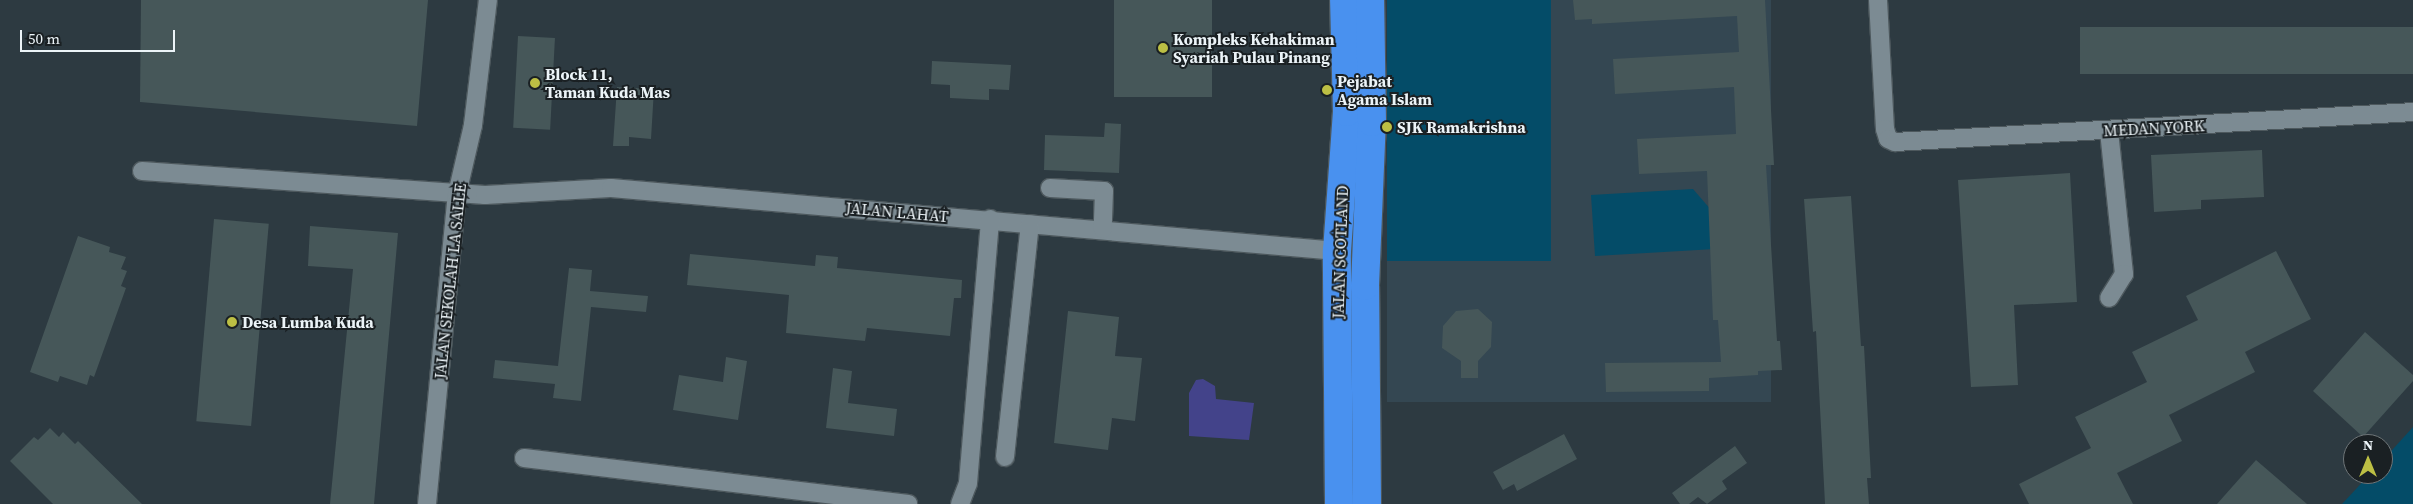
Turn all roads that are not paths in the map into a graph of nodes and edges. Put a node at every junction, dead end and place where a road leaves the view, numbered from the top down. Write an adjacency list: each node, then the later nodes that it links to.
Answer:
1 (488, 0): 9 (street, JALAN SEKOLAH LA SALLE)
2 (1344, 0): 13 (highway, JALAN SCOTLAND)
3 (1370, 0): 21 (highway, JALAN SCOTLAND)
4 (1878, 0): 6 (street, MEDAN YORK)
5 (2413, 112): 6 (street, MEDAN YORK)
6 (2109, 131): 14 (street)
7 (142, 170): 9 (street, JALAN LAHAT)
8 (1050, 188): 12 (street)
9 (457, 194): 10 (street, JALAN LAHAT); 17 (street, JALAN SEKOLAH LA SALLE)
10 (990, 219): 11 (street, JALAN LAHAT); 19 (street)
11 (1030, 224): 12 (street, JALAN LAHAT); 15 (street)
12 (1103, 229): 13 (street, JALAN LAHAT)
13 (1337, 250): 20 (highway, JALAN SCOTLAND)
14 (2109, 298)
15 (1005, 457)
16 (524, 458): 18 (street)
17 (427, 504)
18 (908, 504)
19 (960, 504)
20 (1339, 504)
21 (1367, 504)

